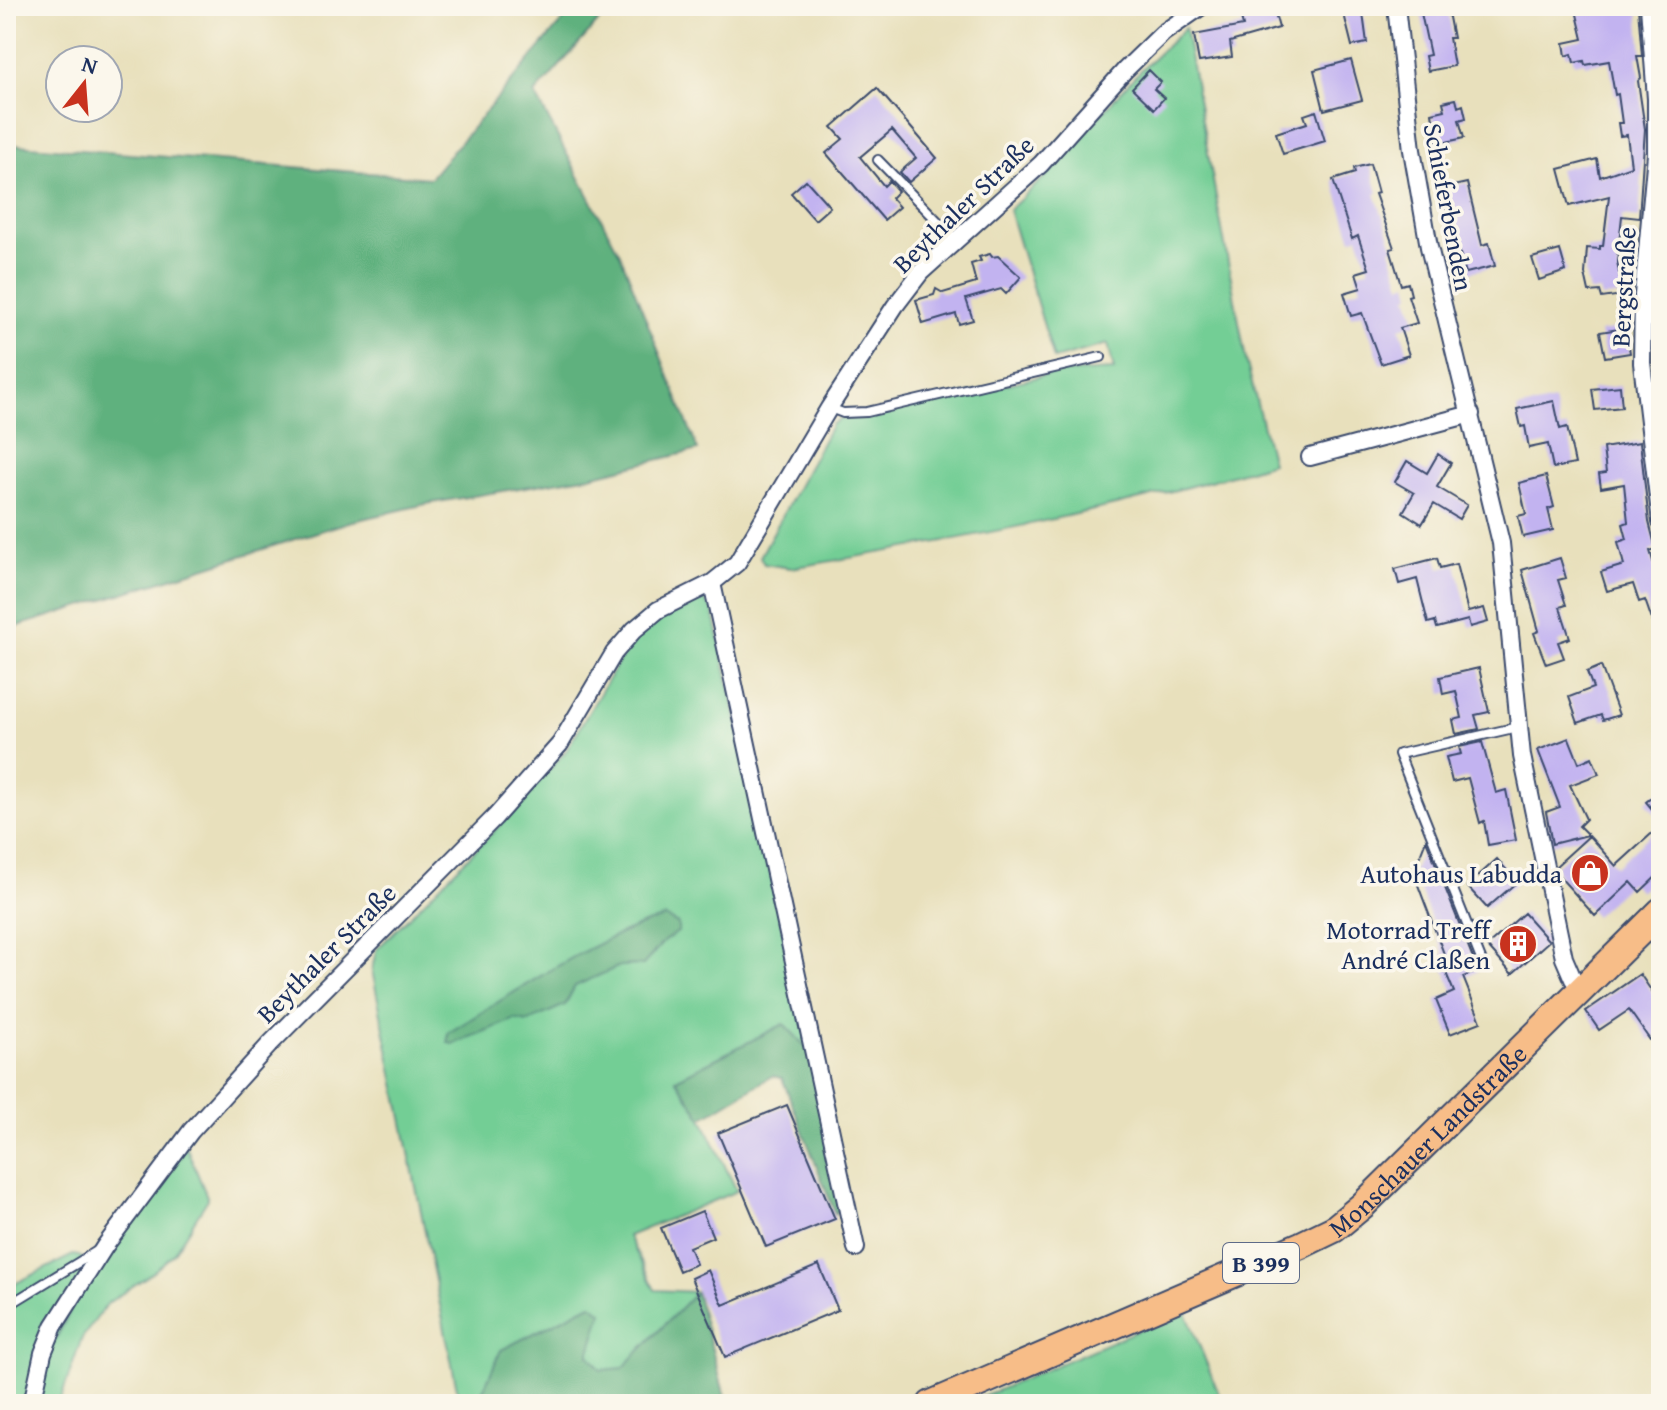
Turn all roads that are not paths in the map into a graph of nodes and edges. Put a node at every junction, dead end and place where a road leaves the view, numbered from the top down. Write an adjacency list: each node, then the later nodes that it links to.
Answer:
1 (1202, 6): 5 (street, Beythaler Straße)
2 (1396, 6): 8 (street, Schieferbenden)
3 (1649, 6): 10 (street, Bergstraße)
4 (878, 160): 5 (lane)
5 (955, 239): 7 (street, Beythaler Straße)
6 (1101, 357): 7 (lane)
7 (829, 408): 12 (street, Beythaler Straße)
8 (1471, 414): 9 (street); 13 (street, Schieferbenden)
9 (1310, 457)
10 (1656, 457): 11 (street, Bergstraße)
11 (1661, 522)
12 (712, 583): 17 (street, Beythaler Straße); 18 (street)
13 (1518, 727): 15 (lane); 16 (street, Schieferbenden)
14 (1661, 911): 16 (main road, Monschauer Landstraße / B 399)
15 (1484, 967)
16 (1580, 989): 21 (main road, Monschauer Landstraße / B 399)
17 (105, 1246): 19 (lane); 20 (street, Beythaler Straße)
18 (856, 1248)
19 (12, 1303)
20 (32, 1404)
21 (931, 1404)

